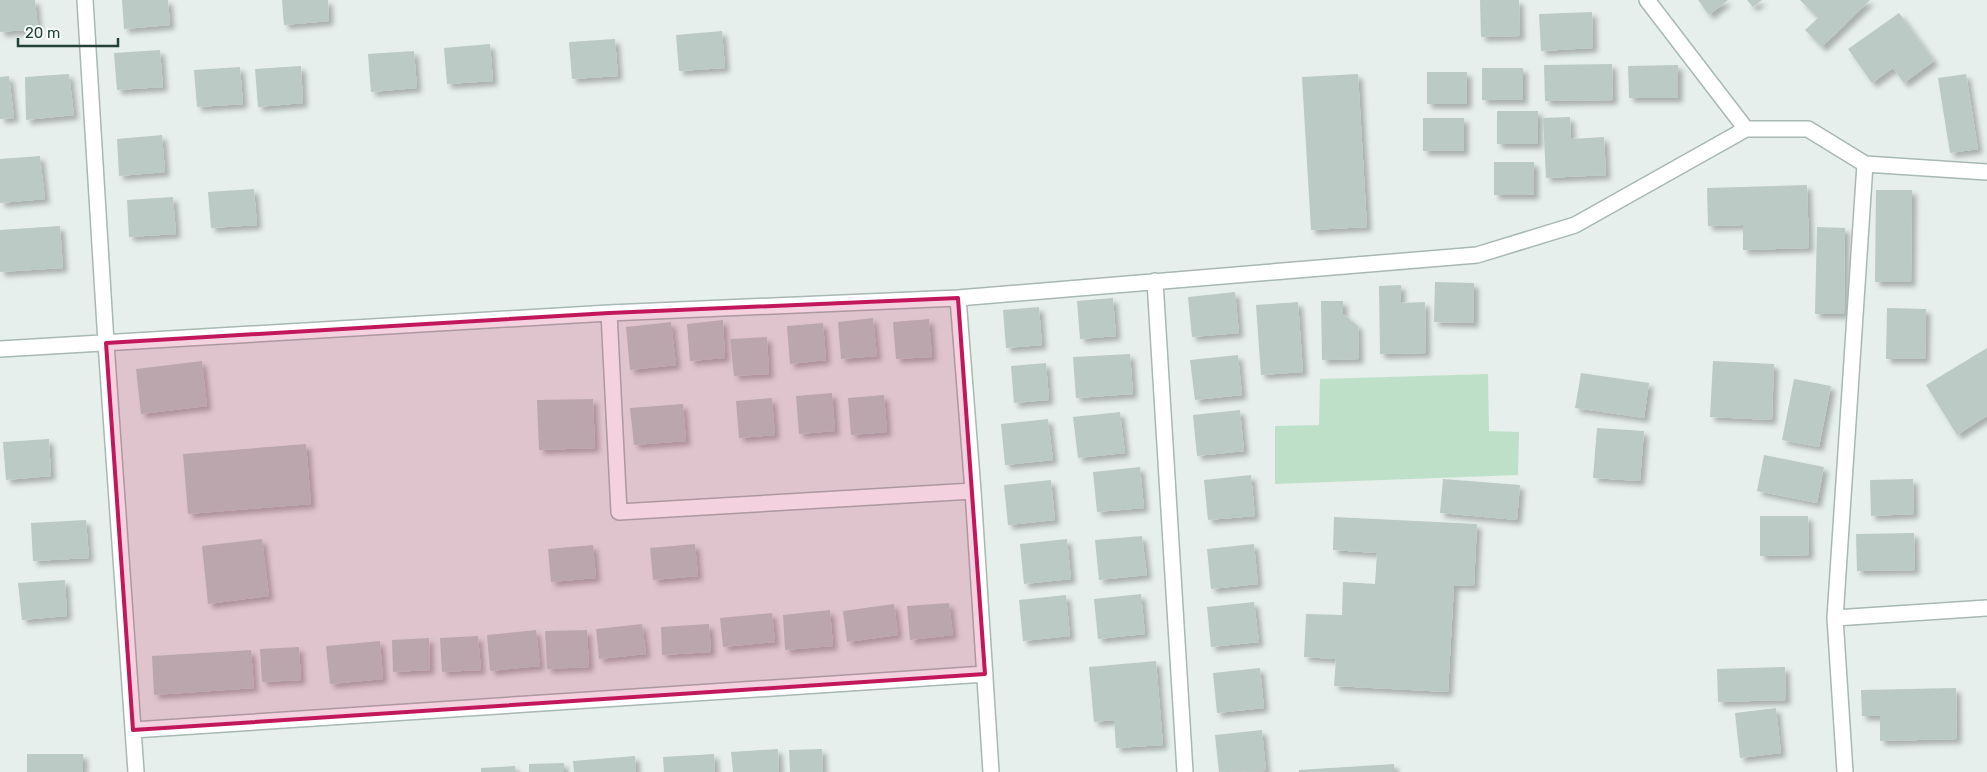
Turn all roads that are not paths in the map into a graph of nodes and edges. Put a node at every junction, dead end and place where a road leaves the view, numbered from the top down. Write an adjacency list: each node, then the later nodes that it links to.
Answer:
1 (85, 0): 9 (street)
2 (1647, 0): 3 (street)
3 (1746, 129): 4 (street); 6 (street)
4 (1865, 164): 5 (street); 13 (street)
5 (1987, 172)
6 (1155, 281): 7 (street); 18 (street)
7 (958, 298): 8 (street); 11 (street)
8 (608, 313): 9 (street); 11 (street)
9 (106, 343): 10 (street); 15 (street)
10 (0, 349)
11 (973, 491): 14 (street)
12 (1987, 608): 13 (street)
13 (1835, 618): 19 (street)
14 (985, 674): 15 (street); 17 (street)
15 (133, 730): 16 (street)
16 (136, 772)
17 (992, 772)
18 (1185, 772)
19 (1845, 772)

